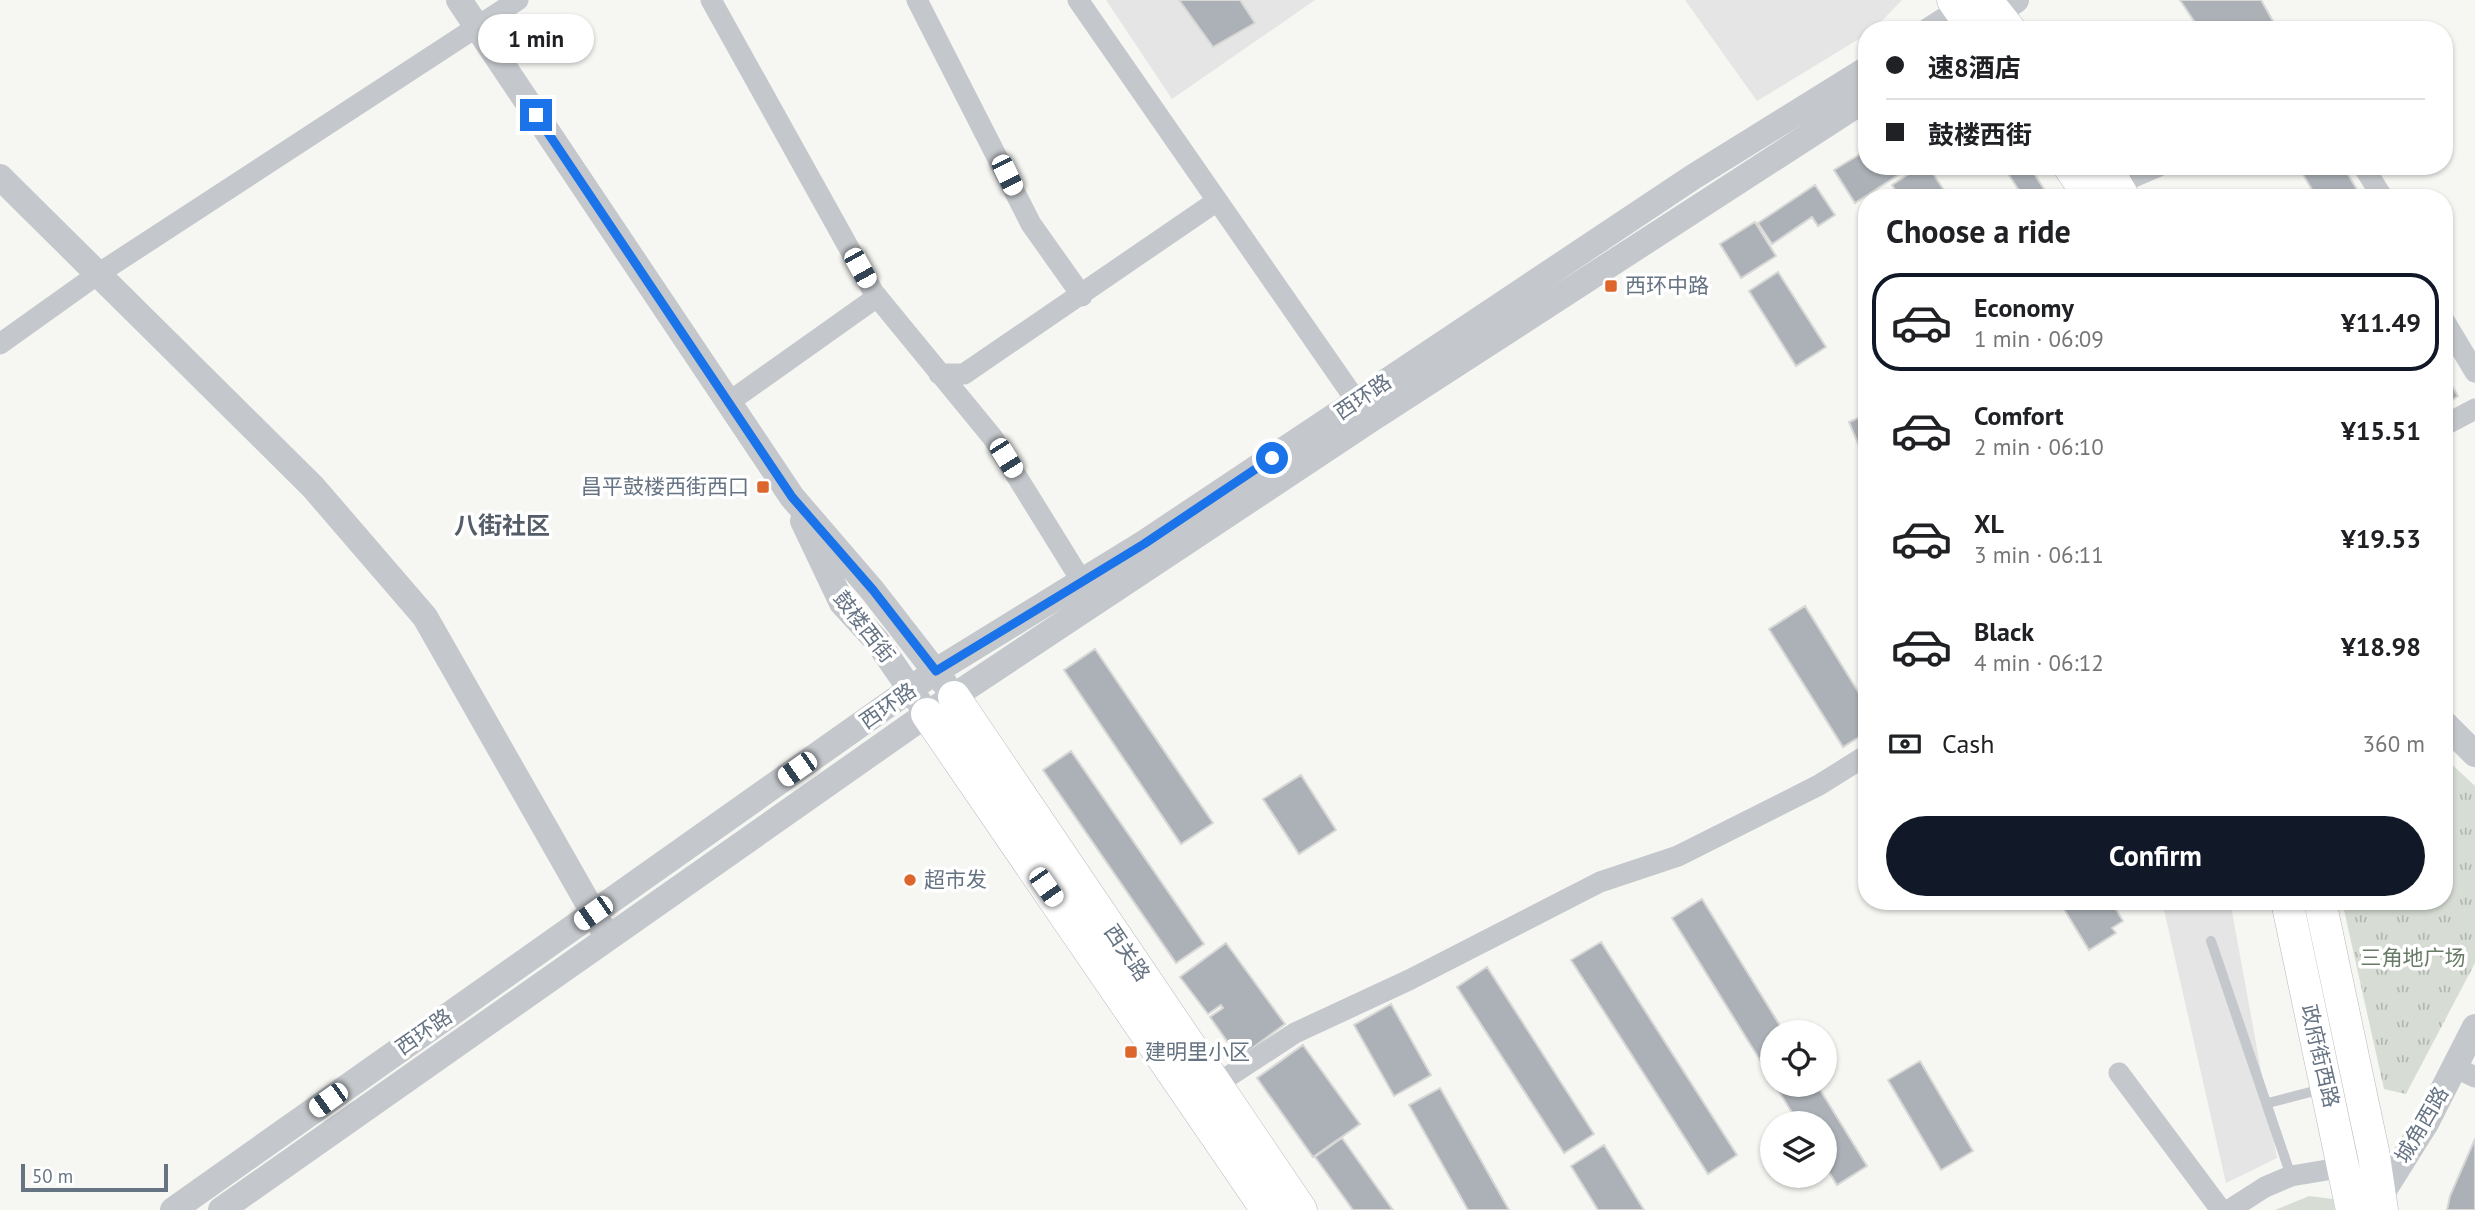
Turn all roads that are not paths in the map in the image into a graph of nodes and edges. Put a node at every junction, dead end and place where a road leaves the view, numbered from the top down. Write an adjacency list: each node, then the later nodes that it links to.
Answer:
1 (459, 0): 8 (street, 鼓楼西街)
2 (518, 0): 8 (street)
3 (710, 0): 18 (street)
4 (916, 0): 17 (street)
5 (1078, 0): 15 (street)
6 (1981, 14): 7 (street)
7 (1959, 21)
8 (477, 26): 16 (street); 23 (street, 鼓楼西街)
9 (1858, 75): 25 (street, 西环路)
10 (1858, 104): 25 (street, 西环路)
11 (2087, 175): 14 (main road)
12 (2136, 175): 14 (street)
13 (0, 177): 16 (street)
14 (2109, 186)
15 (1217, 201): 17 (street); 25 (street)
16 (98, 274): 20 (street); 38 (street)
17 (1082, 296): 22 (street)
18 (877, 297): 22 (street); 23 (street)
19 (2453, 335): 21 (street)
20 (0, 344)
21 (2475, 372)
22 (939, 374): 28 (street)
23 (729, 402): 27 (street, 鼓楼西街)
24 (2475, 409): 26 (street)
25 (1363, 411): 28 (street, 西环路); 29 (street, 西环路)
26 (2453, 421)
27 (792, 497): 30 (street, 鼓楼西街); 32 (street, 鼓楼西街)
28 (1082, 581): 29 (street); 30 (street, 西环路)
29 (1096, 604): 31 (street, 西环路)
30 (936, 671): 31 (street, 鼓楼西街); 32 (street, 西环路)
31 (954, 696): 32 (street, 西环路); 44 (main road, 西关路)
32 (919, 702): 38 (street, 西环路); 39 (street, 西环路); 53 (main road, 西关路)
33 (2453, 732): 34 (street)
34 (2475, 754)
35 (1858, 761): 44 (street)
36 (2289, 910): 45 (main road, 政府街西路)
37 (2322, 910): 49 (main road, 政府街西路)
38 (593, 913): 39 (street); 51 (street, 西环路)
39 (609, 939): 52 (street, 西环路)
40 (2211, 941): 46 (lane)
41 (2475, 1027): 42 (street, 城角西路)
42 (2465, 1072): 49 (street, 城角西路)
43 (2119, 1073): 55 (street)
44 (1217, 1084): 54 (main road, 西关路)
45 (2327, 1088): 46 (lane); 47 (main road, 政府街西路)
46 (2267, 1103): 48 (lane)
47 (2345, 1167): 48 (street); 50 (main road, 政府街西路)
48 (2291, 1176): 56 (street)
49 (2382, 1202): 50 (street)
50 (2351, 1205)
51 (173, 1210)
52 (221, 1210)
53 (1267, 1210)
54 (1301, 1210)
55 (2221, 1210)
56 (2230, 1210)

